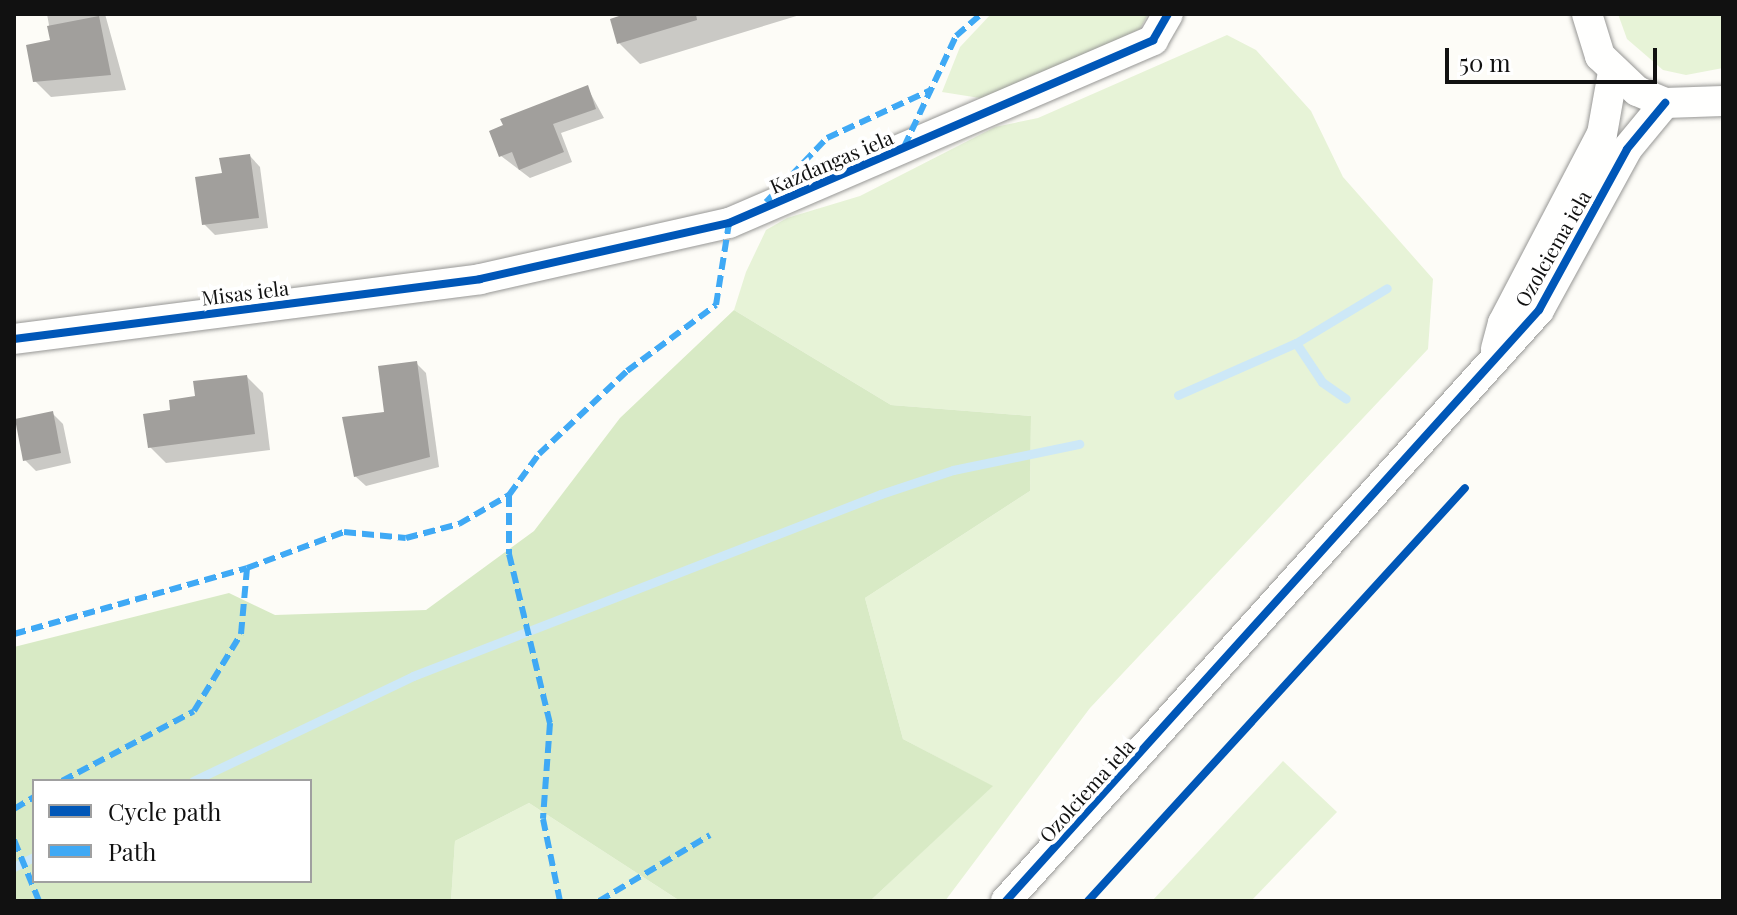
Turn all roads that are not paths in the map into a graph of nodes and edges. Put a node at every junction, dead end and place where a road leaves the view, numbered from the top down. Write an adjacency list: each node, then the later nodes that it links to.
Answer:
1 (1168, 14): 6 (street, Kazdangas iela)
2 (1587, 14): 3 (street)
3 (1613, 72): 5 (street); 8 (street, Ozolciema iela)
4 (1723, 101): 5 (street)
5 (1665, 103): 8 (street, Ozolciema iela)
6 (480, 279): 7 (street, Misas iela)
7 (14, 339)
8 (1493, 363): 9 (street, Ozolciema iela)
9 (1006, 901)

